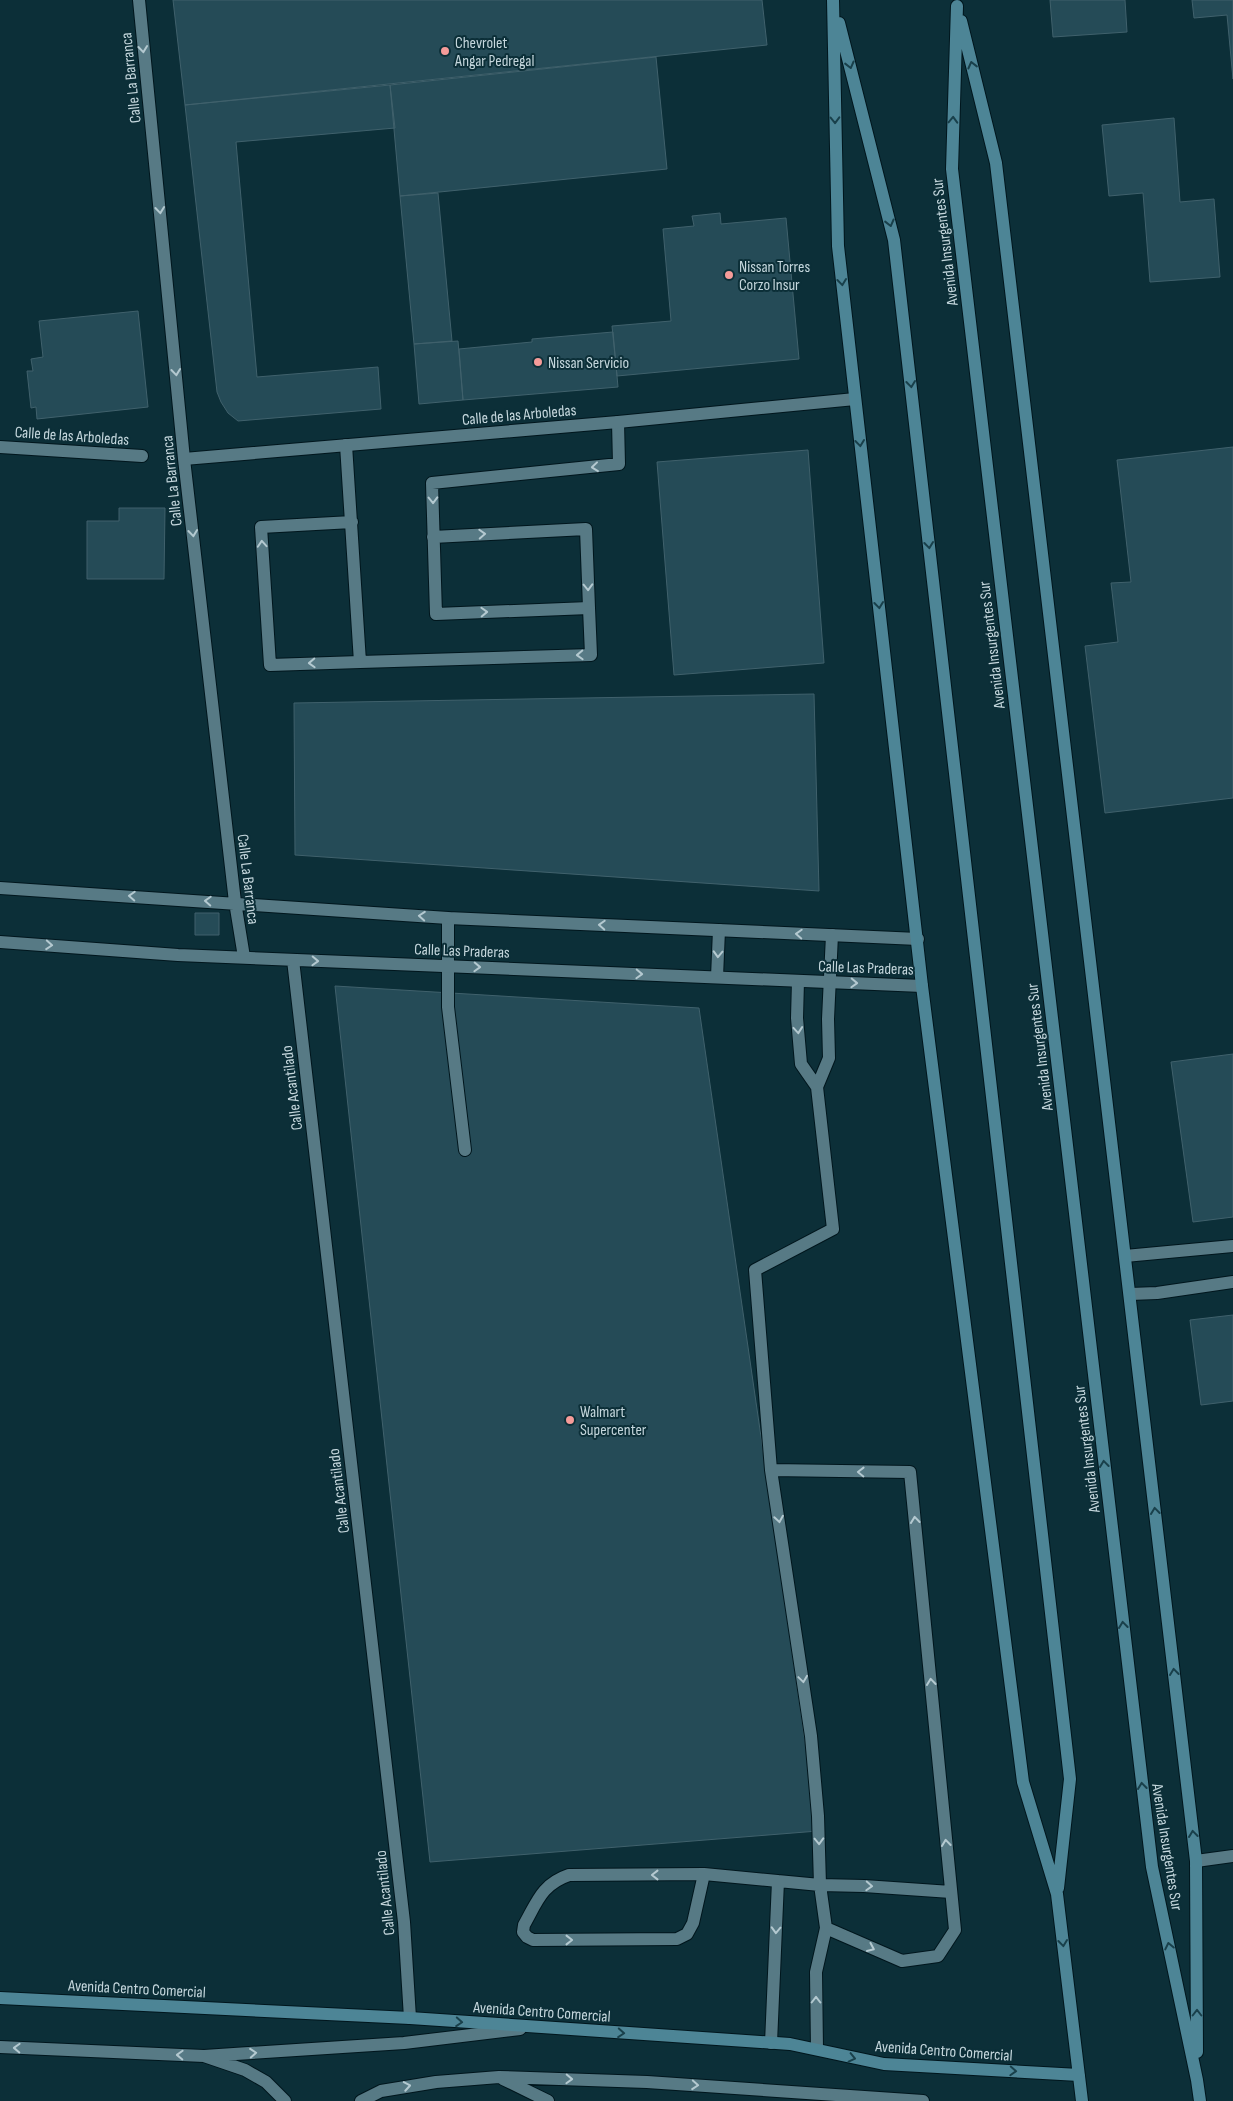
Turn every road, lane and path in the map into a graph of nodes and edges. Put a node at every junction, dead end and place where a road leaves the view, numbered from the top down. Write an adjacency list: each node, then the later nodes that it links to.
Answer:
1 (138, 0): 9 (street, Calle La Barranca, one-way to 9)
2 (833, 0): 4 (main road, one-way to 4); 41 (main road, one-way to 41)
3 (957, 3): 31 (main road, Avenida Insurgentes Sur, one-way to 3); 52 (main road, Avenida Insurgentes Sur, one-way to 3)
4 (855, 399): 5 (street, Calle de las Arboledas); 19 (main road, one-way to 19)
5 (618, 422): 6 (street, Calle de las Arboledas); 11 (street, one-way to 11)
6 (346, 445): 9 (street, Calle de las Arboledas); 10 (street)
7 (0, 447): 8 (street, Calle de las Arboledas)
8 (142, 456)
9 (184, 459): 15 (street, Calle La Barranca, one-way to 15)
10 (352, 522): 13 (street); 13 (street, one-way to 10)
11 (433, 536): 12 (street, one-way to 12); 12 (street, one-way to 12)
12 (589, 608): 13 (street, one-way to 13)
13 (360, 662)
14 (0, 888): 15 (street, Calle Las Praderas, one-way to 14)
15 (235, 902): 16 (street, Calle Las Praderas, one-way to 15); 21 (street, Calle La Barranca)
16 (448, 918): 17 (street, Calle Las Praderas, one-way to 16); 23 (street)
17 (719, 930): 18 (street, Calle Las Praderas, one-way to 17); 24 (street, one-way to 24)
18 (832, 936): 19 (street, Calle Las Praderas); 26 (street)
19 (918, 939): 27 (main road)
20 (0, 942): 21 (street, Calle Las Praderas, one-way to 21)
21 (244, 957): 22 (street, Calle Las Praderas)
22 (293, 960): 23 (street, Calle Las Praderas, one-way to 23); 44 (street, Calle Acantilado)
23 (448, 966): 24 (street, Calle Las Praderas, one-way to 24); 29 (street)
24 (717, 977): 25 (street, Calle Las Praderas)
25 (798, 981): 26 (street, Calle Las Praderas); 28 (street, one-way to 28)
26 (830, 982): 27 (street, Calle Las Praderas, one-way to 27); 28 (street)
27 (922, 986): 41 (main road)
28 (817, 1087): 34 (street)
29 (465, 1150)
30 (1233, 1246): 31 (street)
31 (1125, 1256): 33 (main road, Avenida Insurgentes Sur)
32 (1233, 1282): 33 (street)
33 (1130, 1294): 36 (main road, Avenida Insurgentes Sur, one-way to 33)
34 (771, 1470): 39 (street, one-way to 39); 40 (street, one-way to 34)
35 (1233, 1856): 36 (street)
36 (1196, 1860): 52 (main road, Avenida Insurgentes Sur, one-way to 36)
37 (704, 1874): 37 (street, one-way to 37); 38 (street)
38 (778, 1881): 39 (street); 46 (street, one-way to 46)
39 (820, 1885): 40 (street, one-way to 40); 42 (street)
40 (951, 1892): 42 (street, one-way to 40)
41 (1057, 1894): 50 (main road, one-way to 50)
42 (826, 1928): 48 (street, one-way to 42)
43 (0, 1998): 44 (main road, Avenida Centro Comercial)
44 (410, 2018): 45 (main road, Avenida Centro Comercial, one-way to 45)
45 (534, 2027): 46 (main road, Avenida Centro Comercial, one-way to 46); 49 (street, one-way to 45)
46 (770, 2043): 48 (main road, Avenida Centro Comercial)
47 (0, 2047): 49 (street, one-way to 47)
48 (817, 2049): 50 (main road, Avenida Centro Comercial, one-way to 50)
49 (204, 2056): 53 (street)
50 (1079, 2075): 57 (main road)
51 (498, 2076): 54 (street, one-way to 51); 55 (street); 56 (street, one-way to 56)
52 (1197, 2080): 58 (main road, Avenida Insurgentes Sur)
53 (285, 2101)
54 (361, 2101)
55 (548, 2101)
56 (923, 2101)
57 (1082, 2101)
58 (1200, 2101)

